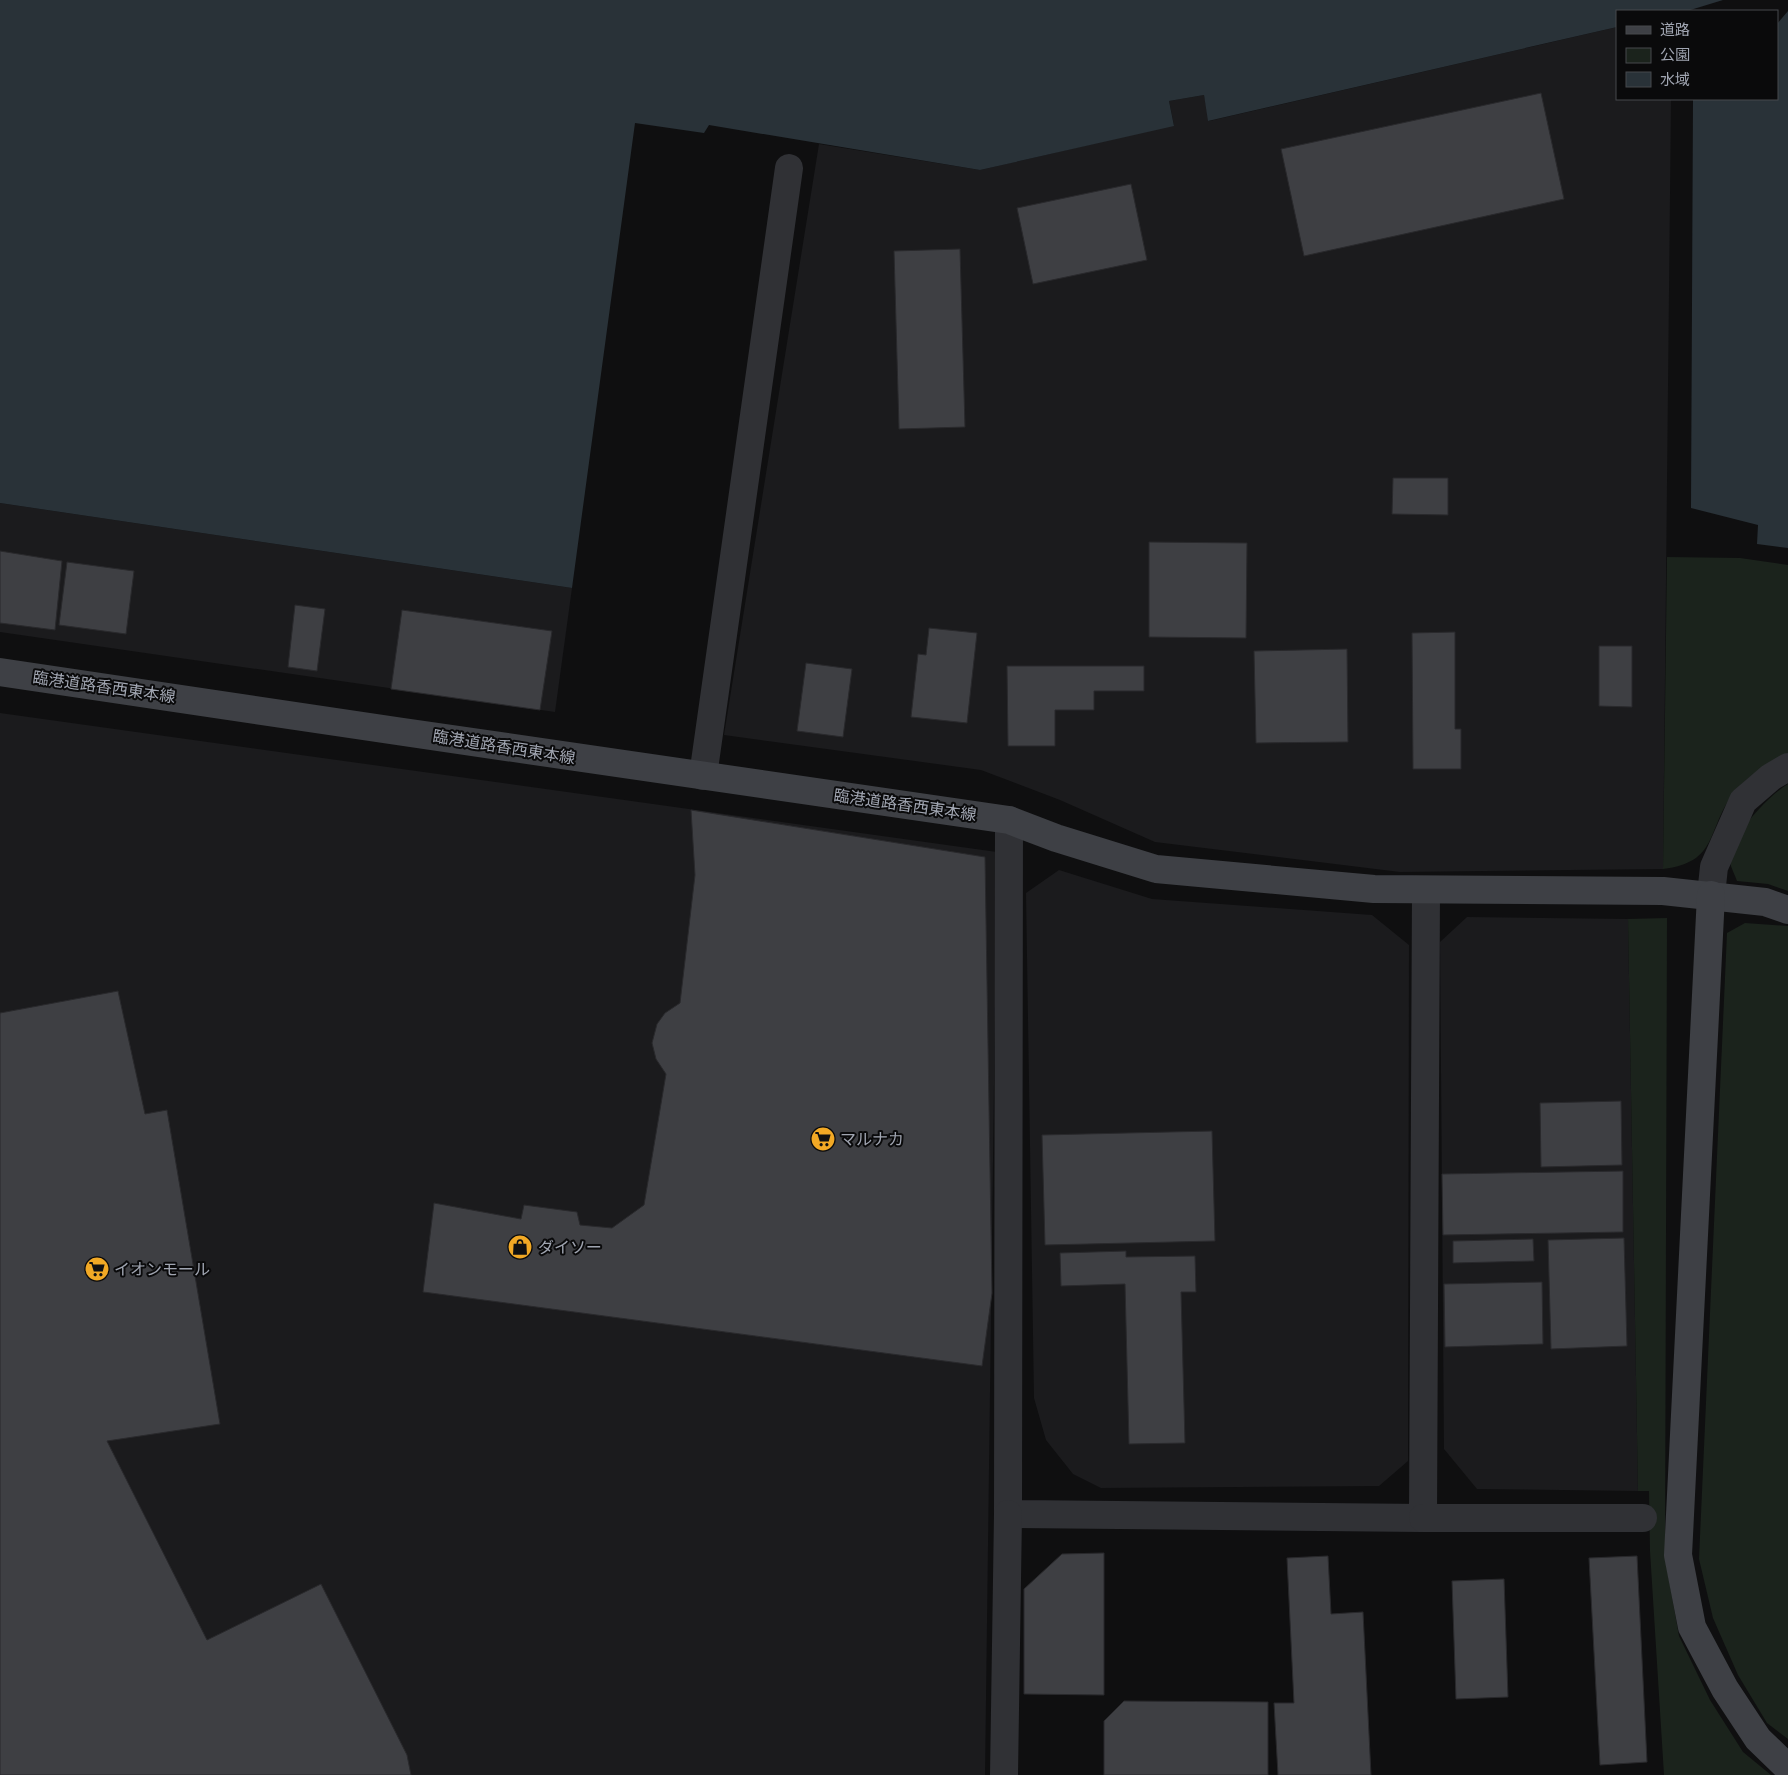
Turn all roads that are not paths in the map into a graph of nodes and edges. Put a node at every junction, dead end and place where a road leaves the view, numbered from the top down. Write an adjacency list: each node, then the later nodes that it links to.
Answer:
1 (789, 168): 4 (street)
2 (0, 672): 4 (street, 臨港道路香西東本線)
3 (1788, 768): 7 (street)
4 (703, 776): 5 (street, 臨港道路香西東本線)
5 (1009, 820): 6 (street, 臨港道路香西東本線); 9 (street)
6 (1426, 890): 7 (street, 臨港道路香西東本線); 10 (street)
7 (1711, 895): 8 (street, 臨港道路香西東本線); 12 (street)
8 (1788, 910)
9 (1008, 1514): 10 (street); 13 (street)
10 (1423, 1518): 11 (street)
11 (1643, 1518)
12 (1788, 1768)
13 (1004, 1775)

